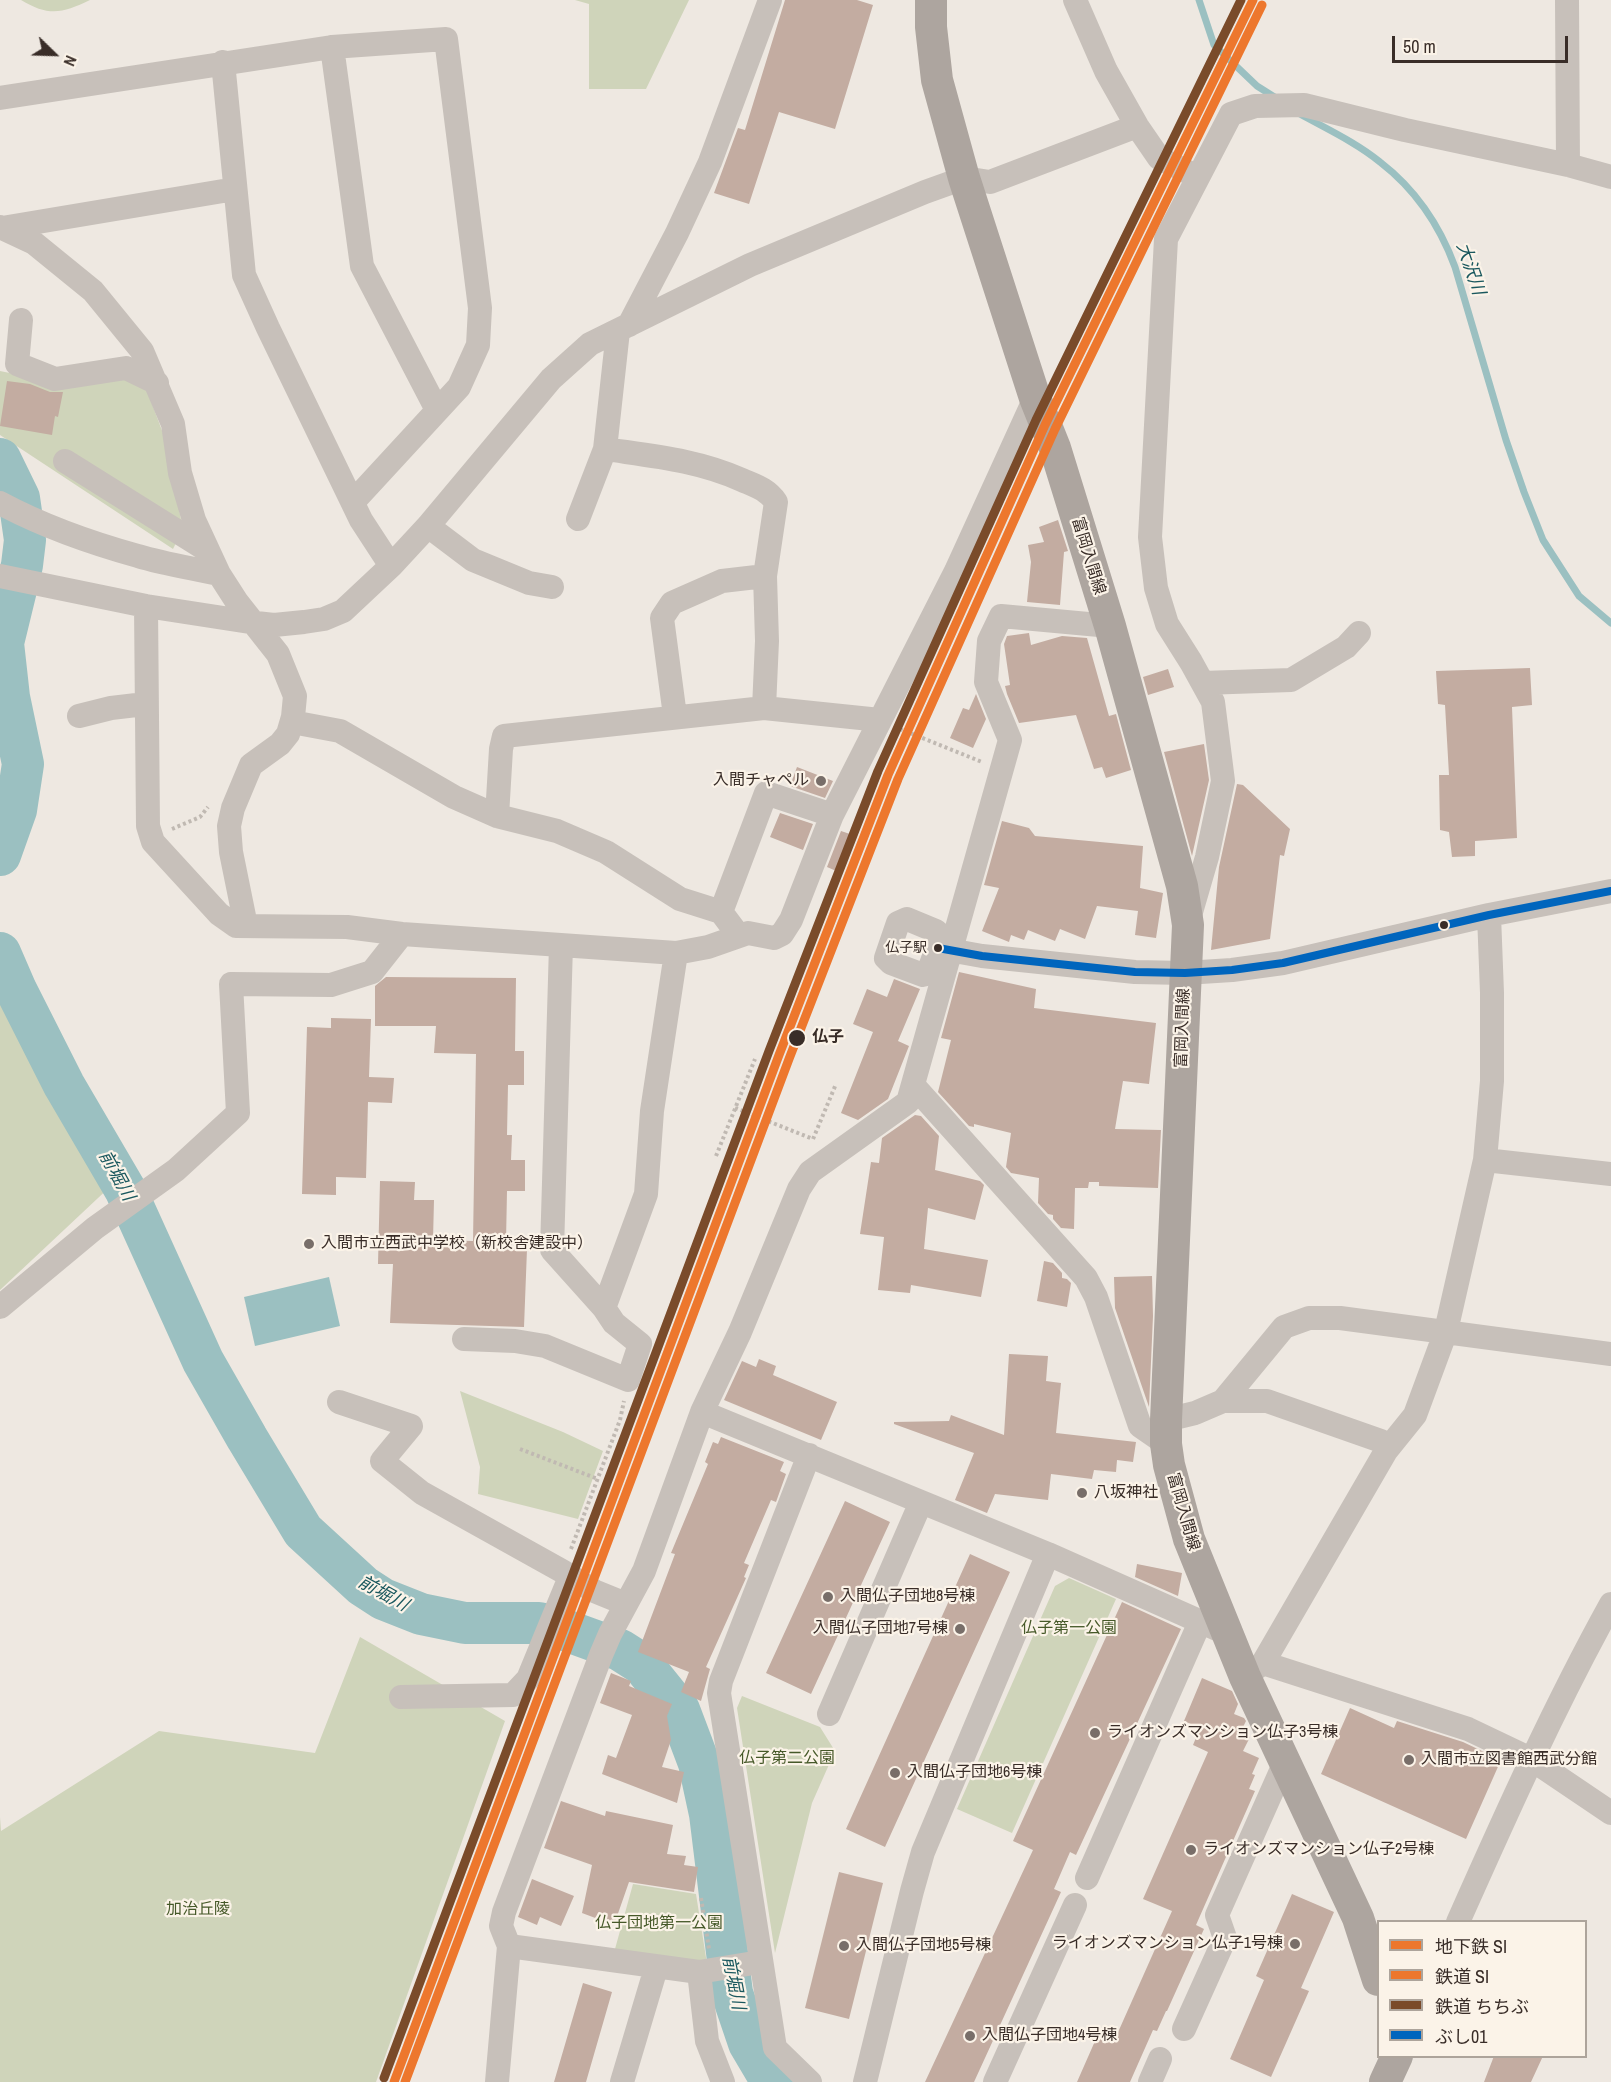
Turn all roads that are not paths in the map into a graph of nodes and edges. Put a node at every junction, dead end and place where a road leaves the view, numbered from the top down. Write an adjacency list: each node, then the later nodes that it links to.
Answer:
1 (770, 0): 16 (street)
2 (931, 0): 12 (main road, 富岡入間線)
3 (1075, 0): 8 (street)
4 (1568, 0): 9 (street)
5 (332, 47): 6 (street); 19 (street); 19 (street)
6 (223, 63): 7 (street); 13 (street)
7 (0, 98)
8 (1137, 126): 10 (street); 12 (street)
9 (1568, 165): 10 (street); 11 (street)
10 (1198, 177): 36 (street)
11 (1611, 177)
12 (964, 178): 16 (street); 18 (main road, 富岡入間線)
13 (235, 189): 14 (street); 22 (street)
14 (1, 228): 17 (street)
15 (21, 320): 17 (street)
16 (623, 328): 20 (street); 25 (street)
17 (157, 383): 26 (street)
18 (1035, 398): 34 (main road, 富岡入間線); 42 (street)
19 (437, 410): 22 (street)
20 (605, 449): 24 (street); 30 (street)
21 (65, 461): 26 (street)
22 (353, 502): 27 (street)
23 (15, 510): 28 (street)
24 (578, 519)
25 (428, 526): 27 (street); 31 (street)
26 (207, 550): 28 (street)
27 (391, 566): 33 (street)
28 (219, 574): 33 (street)
29 (0, 576): 32 (street)
30 (765, 576): 38 (street); 40 (street)
31 (552, 587)
32 (146, 606): 33 (street); 37 (street)
33 (256, 623): 41 (street)
34 (1110, 626): 48 (main road, 富岡入間線); 53 (street)
35 (1359, 633): 36 (street)
36 (1203, 683): 48 (street)
37 (145, 704): 39 (street); 49 (street)
38 (764, 708): 40 (street); 42 (street)
39 (79, 716)
40 (675, 716): 44 (street)
41 (292, 722): 44 (street); 49 (street)
42 (888, 723): 43 (street)
43 (832, 815): 46 (street); 51 (street)
44 (497, 816): 46 (street)
45 (1611, 891): 47 (street)
46 (720, 912): 51 (street)
47 (1489, 915): 55 (street); 57 (street)
48 (1188, 925): 55 (main road, 富岡入間線)
49 (246, 926): 50 (street)
50 (402, 934): 52 (street); 59 (street)
51 (739, 936): 54 (street)
52 (561, 945): 54 (street); 60 (street)
53 (944, 950): 55 (street); 56 (street)
54 (676, 953): 60 (street)
55 (1185, 974): 67 (main road, 富岡入間線)
56 (913, 1085): 66 (street); 67 (street)
57 (1485, 1160): 58 (street); 61 (street)
58 (1611, 1174)
59 (0, 1307)
60 (604, 1308): 62 (street)
61 (1446, 1331): 63 (street); 65 (street); 68 (street)
62 (464, 1339)
63 (1611, 1353)
64 (339, 1401): 72 (street)
65 (1223, 1401): 67 (street); 68 (street)
66 (702, 1412): 69 (street); 73 (street)
67 (1166, 1432): 75 (main road, 富岡入間線)
68 (1386, 1451): 76 (street)
69 (809, 1455): 70 (street); 86 (street)
70 (921, 1502): 71 (street); 78 (street)
71 (1048, 1554): 75 (street); 97 (street)
72 (566, 1574): 73 (street); 77 (street)
73 (626, 1604): 85 (street)
74 (1611, 1604): 79 (street)
75 (1213, 1628): 76 (main road, 富岡入間線); 82 (street)
76 (1254, 1670): 79 (street); 80 (main road, 富岡入間線)
77 (401, 1697)
78 (829, 1714)
79 (1531, 1759): 81 (street); 84 (street)
80 (1285, 1762): 89 (main road, 富岡入間線); 90 (street)
81 (1611, 1813)
82 (1087, 1878)
83 (1075, 1905): 98 (street)
84 (1459, 1920)
85 (508, 1946): 87 (street); 93 (street)
86 (760, 1962): 88 (street); 96 (street)
87 (656, 1968): 88 (street); 94 (street)
88 (706, 1971): 95 (street)
89 (1377, 1977)
90 (1184, 2029)
91 (1396, 2058): 100 (main road)
92 (1160, 2059): 99 (street)
93 (497, 2082)
94 (622, 2082)
95 (723, 2082)
96 (810, 2082)
97 (866, 2082)
98 (995, 2082)
99 (1149, 2082)
100 (1385, 2082)

